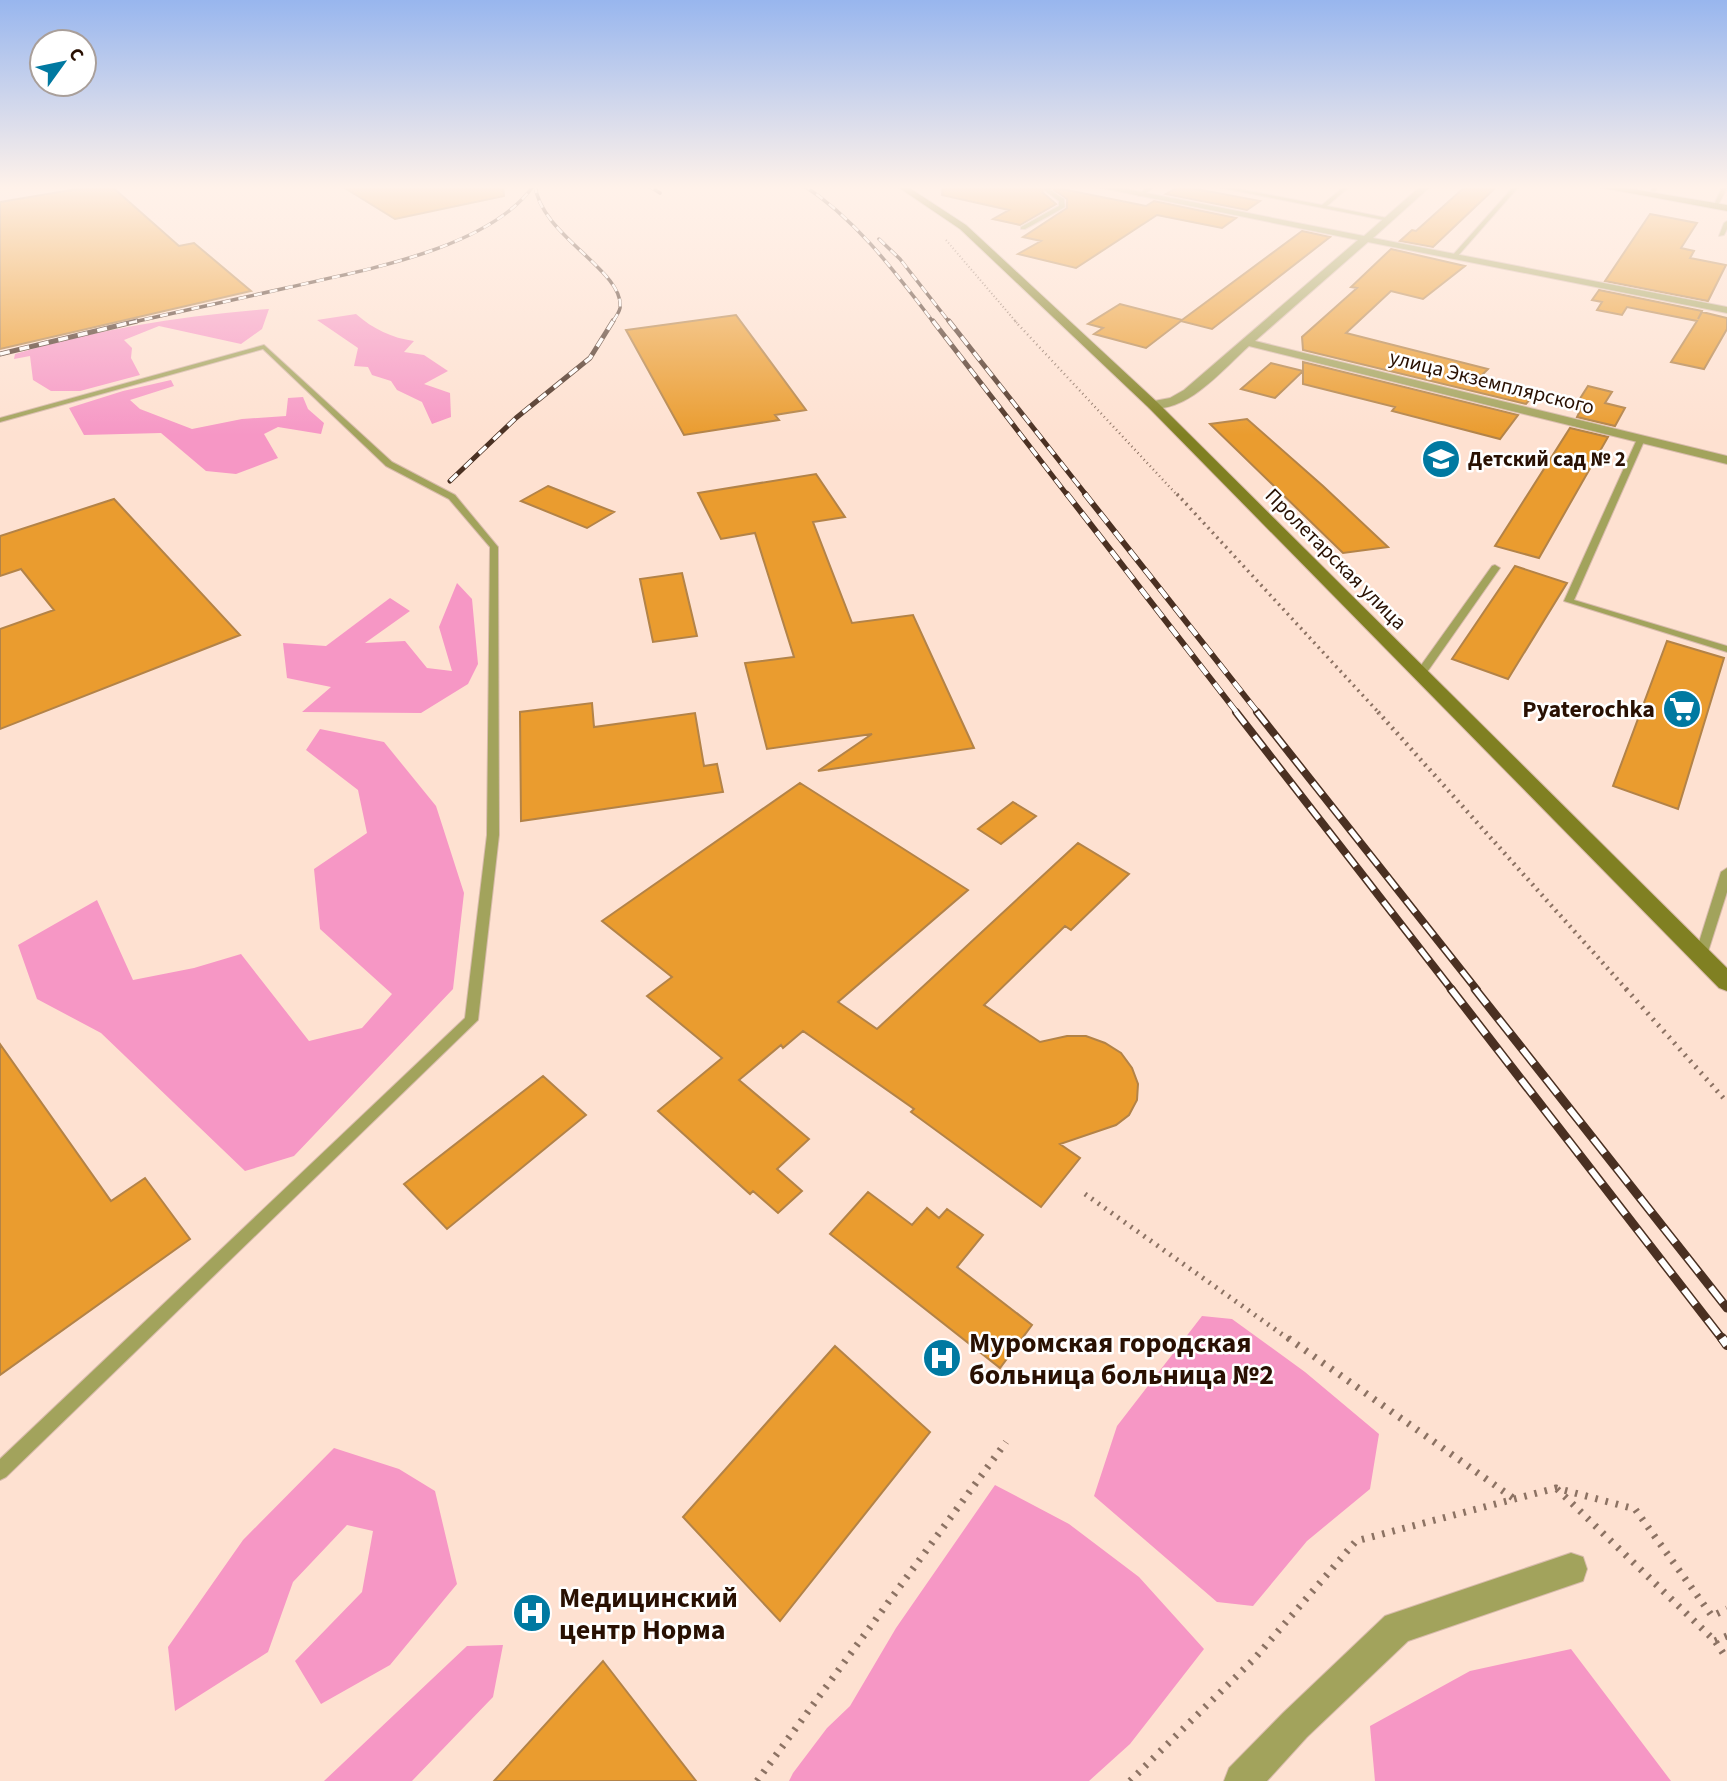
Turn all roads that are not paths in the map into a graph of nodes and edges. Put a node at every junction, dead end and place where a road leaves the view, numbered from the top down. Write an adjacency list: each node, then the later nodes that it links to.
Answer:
1 (1007, 268): 6 (street, Пролетарская улица)
2 (1335, 268): 5 (street)
3 (1511, 268): 4 (street)
4 (1727, 310)
5 (1247, 342): 6 (street); 8 (street, улица Экземплярского)
6 (1153, 405): 12 (street, Пролетарская улица)
7 (0, 420): 16 (lane)
8 (1641, 439): 9 (street, улица Экземплярского); 11 (lane)
9 (1727, 460)
10 (1495, 568): 12 (lane)
11 (1727, 649)
12 (1421, 673): 14 (street, Пролетарская улица)
13 (1727, 873): 14 (lane)
14 (1701, 955): 15 (street, Пролетарская улица)
15 (1727, 982)
16 (0, 1471)
17 (1571, 1569): 18 (street)
18 (1242, 1781)

